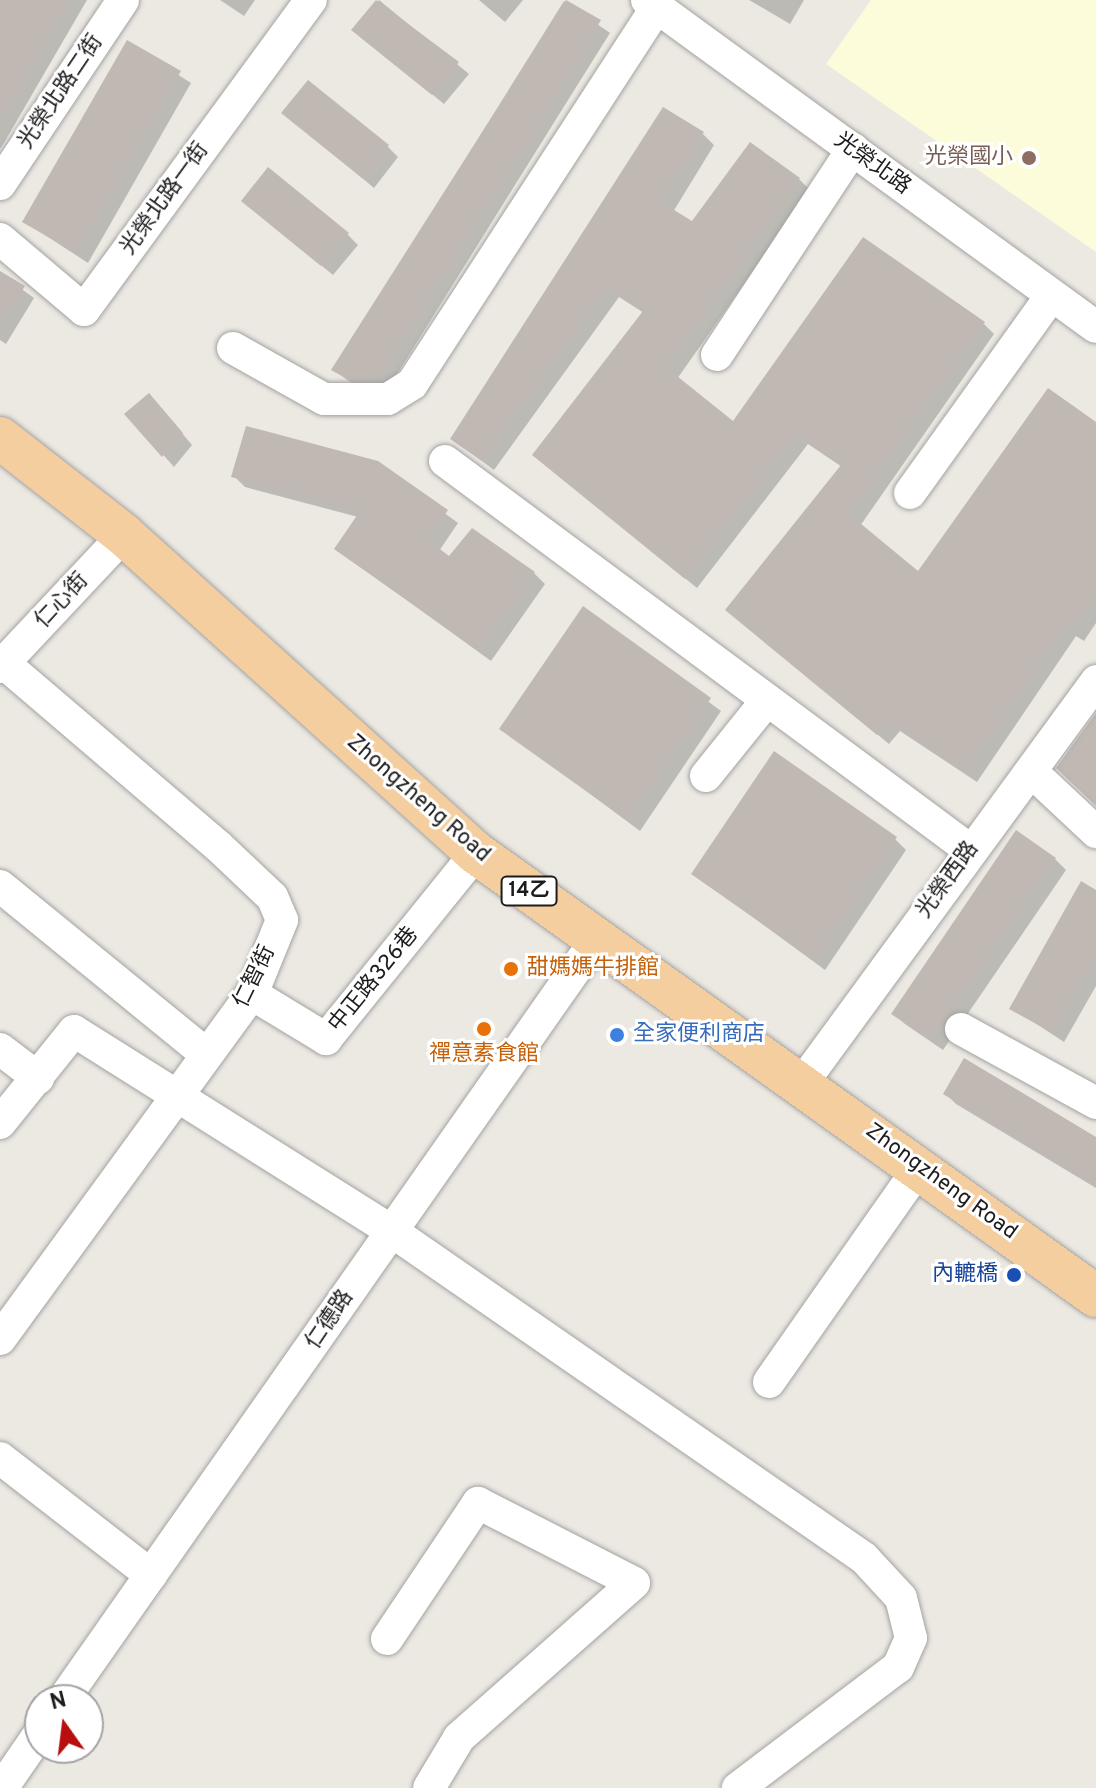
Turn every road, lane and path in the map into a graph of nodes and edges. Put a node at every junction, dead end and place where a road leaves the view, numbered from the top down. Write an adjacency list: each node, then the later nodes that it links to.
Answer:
1 (123, 0): 5 (street, 光榮北路二街)
2 (311, 0): 6 (street, 光榮北路一街)
3 (652, 4): 4 (street, 光榮北路); 9 (street)
4 (853, 149): 7 (street, 光榮北路); 10 (street)
5 (0, 184)
6 (0, 239)
7 (1051, 296): 8 (street, 光榮北路); 13 (street)
8 (1096, 327)
9 (233, 348)
10 (717, 355)
11 (0, 438): 14 (main road, Zhongzheng Road / 14乙)
12 (445, 461): 17 (street)
13 (910, 493)
14 (124, 535): 15 (street, 仁心街); 22 (main road, Zhongzheng Road / 14乙)
15 (2, 665): 25 (street, 仁智街)
16 (1096, 681): 18 (street, 光榮西路)
17 (767, 700): 19 (street); 21 (street)
18 (1032, 772): 20 (street); 21 (street, 光榮西路)
19 (706, 776)
20 (1096, 832)
21 (970, 850): 30 (street, 光榮西路)
22 (476, 853): 24 (main road, Zhongzheng Road / 14乙); 25 (street, 中正路326巷)
23 (0, 886): 28 (street)
24 (596, 940): 30 (main road, Zhongzheng Road / 14乙); 35 (street, 仁德路)
25 (252, 994): 28 (street, 仁智街)
26 (961, 1029): 31 (street)
27 (0, 1049): 29 (street)
28 (207, 1055): 32 (street, 仁智街)
29 (38, 1078): 32 (street); 33 (street)
30 (803, 1082): 34 (main road, Zhongzheng Road / 14乙)
31 (1091, 1091)
32 (175, 1099): 35 (street); 37 (street, 仁智街)
33 (0, 1123)
34 (920, 1166): 36 (main road, Zhongzheng Road / 14乙); 38 (street)
35 (390, 1230): 40 (street, 仁德路); 46 (street)
36 (1096, 1296)
37 (0, 1339)
38 (769, 1382)
39 (0, 1458): 40 (street)
40 (151, 1575): 42 (street, 仁德路)
41 (387, 1639): 45 (street)
42 (74, 1684)
43 (24, 1756): 44 (street)
44 (2, 1788)
45 (429, 1788)
46 (738, 1788)

